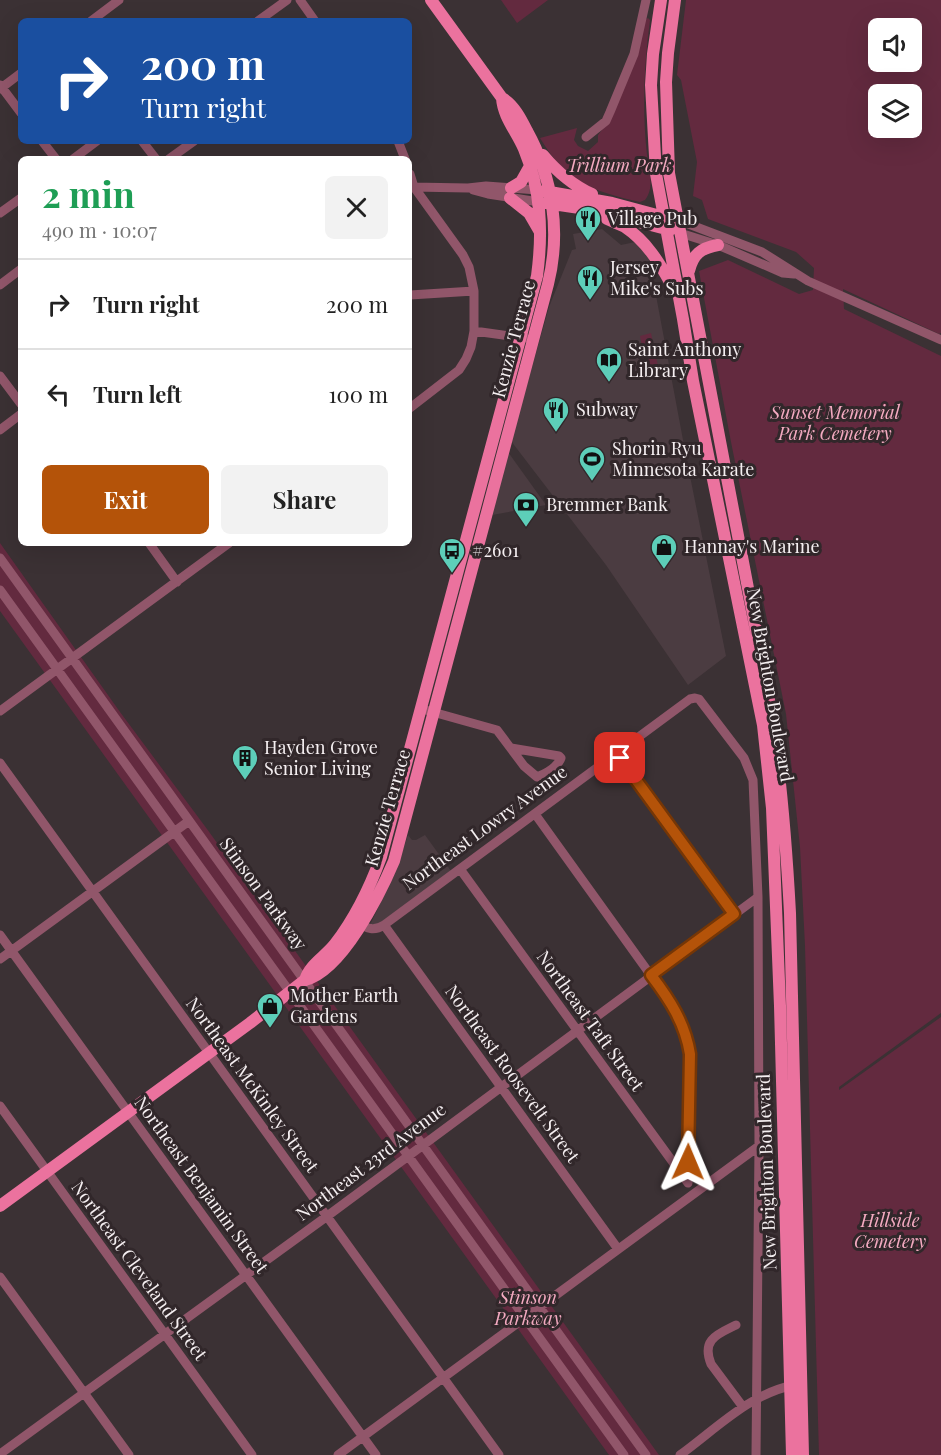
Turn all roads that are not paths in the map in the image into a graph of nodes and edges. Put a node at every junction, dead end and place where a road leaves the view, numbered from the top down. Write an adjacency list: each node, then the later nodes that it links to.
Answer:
1 (119, 0): 10 (street)
2 (287, 0): 11 (street)
3 (300, 0): 12 (street)
4 (430, 0): 15 (main road)
5 (646, 0): 8 (street)
6 (675, 0): 9 (main road, New Brighton Boulevard)
7 (660, 6): 8 (street); 9 (street); 36 (main road, New Brighton Boulevard)
8 (644, 13): 17 (street)
9 (673, 13): 35 (main road, New Brighton Boulevard)
10 (95, 18)
11 (262, 18)
12 (313, 18)
13 (18, 76): 14 (street)
14 (1, 87): 16 (street)
15 (502, 98): 22 (main road); 27 (main road)
16 (18, 109)
17 (586, 137)
18 (44, 144): 23 (street)
19 (93, 144): 24 (street)
20 (144, 144): 25 (street)
21 (190, 144): 26 (street)
22 (535, 145): 30 (main road); 32 (main road)
23 (54, 156)
24 (78, 156)
25 (154, 156)
26 (173, 156)
27 (530, 165): 29 (main road); 30 (main road)
28 (412, 187): 29 (street); 44 (street)
29 (511, 193): 30 (street); 38 (main road)
30 (544, 197): 32 (main road); 33 (main road); 38 (main road, Kenzie Terrace); 48 (main road, Kenzie Terrace)
31 (18, 200): 34 (street)
32 (612, 203): 36 (main road)
33 (593, 210): 36 (main road); 46 (main road)
34 (0, 213)
35 (678, 220): 36 (main road); 37 (main road, New Brighton Boulevard); 41 (street)
36 (664, 222): 37 (main road); 46 (main road, New Brighton Boulevard)
37 (680, 233): 39 (street); 42 (main road, New Brighton Boulevard)
38 (541, 234): 48 (main road, Kenzie Terrace)
39 (718, 245): 41 (street); 42 (main road)
40 (18, 271): 43 (street)
41 (794, 274): 49 (street)
42 (688, 275): 105 (main road, New Brighton Boulevard)
43 (0, 285)
44 (474, 291): 45 (street); 47 (street)
45 (412, 295)
46 (677, 295): 105 (main road, New Brighton Boulevard)
47 (474, 331): 48 (street); 52 (street)
48 (527, 338): 62 (main road, Kenzie Terrace); 64 (main road, Kenzie Terrace)
49 (941, 340)
50 (0, 376): 51 (street)
51 (18, 400)
52 (412, 406)
53 (18, 416): 54 (street)
54 (0, 430)
55 (151, 546): 58 (street)
56 (225, 546): 58 (street)
57 (0, 558): 60 (street, Stinson Parkway)
58 (177, 582): 60 (street)
59 (0, 590): 61 (street, Stinson Parkway)
60 (73, 658): 61 (street); 70 (street, Stinson Parkway)
61 (58, 670): 63 (street); 71 (street, Stinson Parkway)
62 (422, 709): 64 (street); 76 (main road, Kenzie Terrace)
63 (0, 711)
64 (434, 712): 65 (street); 76 (main road, Kenzie Terrace)
65 (511, 748): 65 (street)
66 (617, 754): 68 (street, Northeast Lowry Avenue); 69 (street, Northeast Lowry Avenue); 75 (street)
67 (0, 763): 73 (street, Northeast McKinley Street)
68 (749, 768): 74 (street, New Brighton Boulevard)
69 (535, 814): 72 (street, Northeast Lowry Avenue); 81 (street)
70 (189, 821): 71 (street); 82 (street, Stinson Parkway)
71 (174, 831): 73 (street); 83 (street, Stinson Parkway)
72 (459, 869): 77 (street, Northeast Lowry Avenue); 84 (street, Northeast Taft Street)
73 (93, 891): 79 (street); 85 (street, Northeast McKinley Street)
74 (758, 897): 75 (street, Northeast 23rd Avenue); 90 (street, New Brighton Boulevard)
75 (734, 914): 81 (street, Northeast 23rd Avenue)
76 (357, 920): 77 (street); 82 (main road, Kenzie Terrace)
77 (381, 927): 86 (street, Northeast Roosevelt Street)
78 (0, 935): 79 (street, Northeast Benjamin Street)
79 (12, 951): 80 (street); 88 (street, Northeast Benjamin Street)
80 (0, 959)
81 (651, 975): 84 (street, Northeast 23rd Avenue); 93 (street)
82 (305, 980): 83 (main road); 89 (street, Stinson Parkway)
83 (291, 992): 85 (main road); 91 (street, Stinson Parkway)
84 (576, 1031): 86 (street, Northeast 23rd Avenue); 93 (street, Northeast Taft Street)
85 (210, 1053): 88 (main road); 96 (street, Northeast McKinley Street)
86 (501, 1087): 89 (street, Northeast 23rd Avenue); 97 (street, Northeast Roosevelt Street)
87 (0, 1106): 92 (street, Northeast Cleveland Street)
88 (129, 1112): 92 (main road); 98 (street, Northeast Benjamin Street)
89 (423, 1145): 91 (street, Northeast 23rd Avenue); 100 (street, Stinson Parkway)
90 (759, 1146): 94 (street); 107 (street, New Brighton Boulevard)
91 (409, 1155): 96 (street, Northeast 23rd Avenue); 101 (street, Stinson Parkway)
92 (47, 1172): 95 (main road); 103 (street, Northeast Cleveland Street)
93 (688, 1183): 94 (street, Northeast Taft Street)
94 (695, 1192): 97 (street)
95 (0, 1206)
96 (326, 1217): 98 (street, Northeast 23rd Avenue); 104 (street, Northeast McKinley Street)
97 (618, 1249): 100 (street)
98 (246, 1275): 103 (street, Northeast 23rd Avenue); 109 (street, Northeast Benjamin Street)
99 (0, 1277): 106 (street)
100 (541, 1308): 101 (street); 117 (street, Stinson Parkway)
101 (526, 1319): 104 (street); 116 (street, Stinson Parkway)
102 (736, 1325): 108 (street)
103 (164, 1334): 106 (street, Northeast 23rd Avenue); 112 (street, Northeast Cleveland Street)
104 (444, 1378): 109 (street); 115 (street, Northeast McKinley Street)
105 (797, 1384): 107 (street); 120 (main road, New Brighton Boulevard); 121 (main road, New Brighton Boulevard)
106 (85, 1393): 110 (street, Northeast 23rd Avenue); 111 (street)
107 (756, 1398): 108 (street); 119 (street, New Brighton Boulevard)
108 (743, 1407): 118 (street)
109 (363, 1437): 113 (street); 114 (street, Northeast Benjamin Street)
110 (2, 1452)
111 (129, 1455)
112 (252, 1455)
113 (338, 1455)
114 (376, 1455)
115 (499, 1455)
116 (624, 1455)
117 (646, 1455)
118 (680, 1455)
119 (756, 1455)
120 (792, 1455)
121 (803, 1455)

